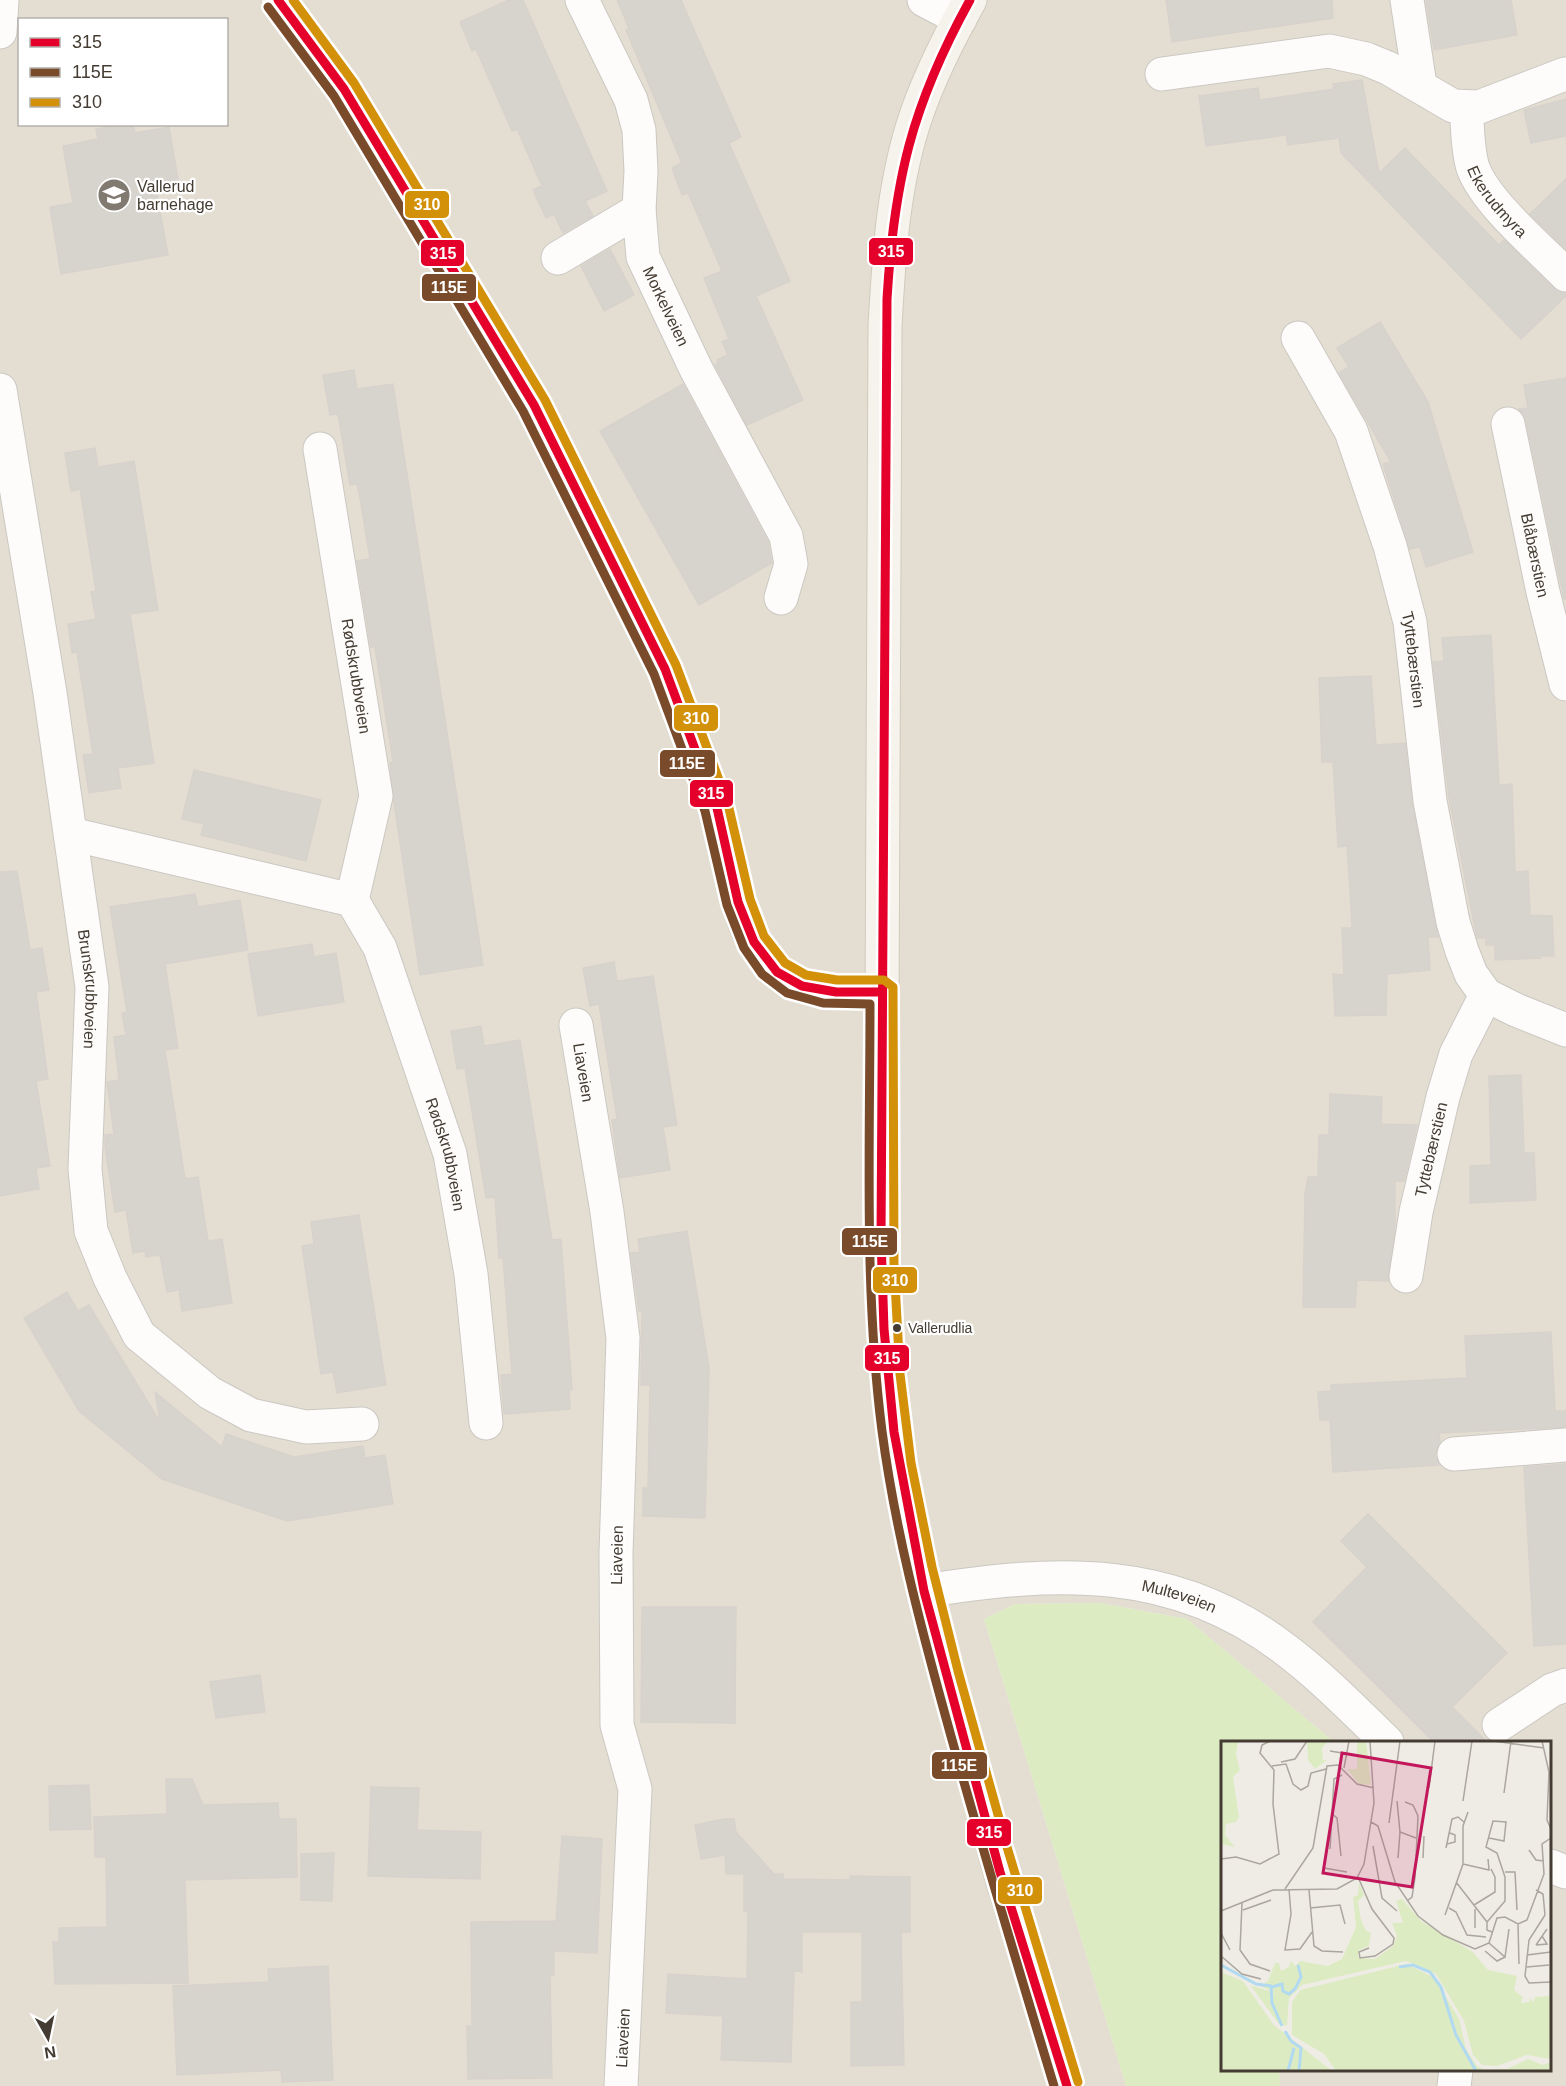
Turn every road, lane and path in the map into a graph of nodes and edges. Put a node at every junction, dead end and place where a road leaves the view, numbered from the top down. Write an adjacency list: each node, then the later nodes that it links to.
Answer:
1 (3, 0): 7 (street)
2 (278, 0): 23 (street)
3 (582, 0): 12 (street, Morkelveien)
4 (924, 0): 6 (street)
5 (1407, 0): 10 (street)
6 (965, 10): 23 (street)
7 (0, 32)
8 (1162, 74): 10 (street)
9 (1565, 74): 11 (street)
10 (1420, 85): 11 (street)
11 (1466, 108): 14 (street, Ekerudmyra)
12 (639, 210): 13 (street); 19 (street, Morkelveien)
13 (558, 258)
14 (1566, 275)
15 (1298, 338): 24 (street, Tyttebærstien)
16 (0, 390): 21 (street, Brunskrubbveien)
17 (1508, 424): 20 (street, Blåbærstien)
18 (320, 449): 22 (street, Rødskrubbveien)
19 (781, 598)
20 (1566, 684)
21 (71, 834): 22 (street); 29 (street, Brunskrubbveien)
22 (352, 900): 28 (street, Rødskrubbveien)
23 (882, 992): 32 (street)
24 (1486, 995): 26 (street); 27 (street, Tyttebærstien)
25 (576, 1025): 39 (street, Liaveien)
26 (1566, 1030)
27 (1406, 1276)
28 (486, 1423)
29 (362, 1424)
30 (1566, 1445): 31 (street)
31 (1454, 1454)
32 (924, 1591): 35 (street, Multeveien); 40 (street)
33 (1566, 1685): 34 (street)
34 (1499, 1725)
35 (1385, 1741)
36 (1551, 1866): 37 (street)
37 (1566, 1872)
38 (1456, 2071): 41 (street)
39 (621, 2086)
40 (1066, 2086)
41 (1454, 2086)

